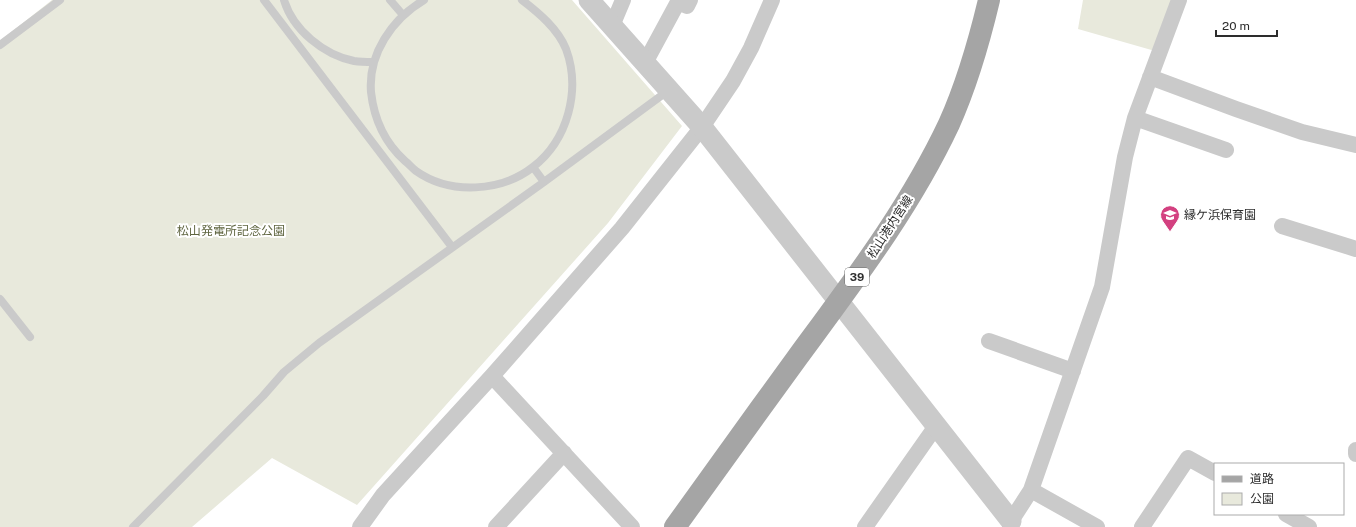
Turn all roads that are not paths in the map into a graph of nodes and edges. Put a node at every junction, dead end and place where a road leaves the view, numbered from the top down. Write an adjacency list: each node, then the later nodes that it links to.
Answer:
1 (60, 0): 15 (lane)
2 (264, 0): 27 (lane)
3 (284, 0): 16 (lane)
4 (390, 0): 13 (lane)
5 (424, 0): 13 (lane)
6 (522, 0): 24 (lane)
7 (589, 0): 14 (street)
8 (623, 0): 14 (street)
9 (690, 0): 17 (street)
10 (772, 0): 21 (street)
11 (989, 0): 30 (main road, 松山港内宮線 / 39)
12 (1179, 0): 18 (street)
13 (403, 15): 16 (lane)
14 (612, 26): 17 (street)
15 (0, 46)
16 (373, 62): 24 (lane)
17 (645, 63): 19 (street)
18 (1150, 77): 20 (street); 22 (street)
19 (669, 89): 21 (street); 25 (lane)
20 (1135, 118): 23 (street); 33 (street)
21 (702, 127): 30 (street); 34 (street)
22 (1356, 145)
23 (1226, 150)
24 (533, 167): 25 (lane)
25 (544, 182): 27 (lane)
26 (1282, 226): 28 (street)
27 (452, 247): 43 (lane)
28 (1356, 249)
29 (0, 299): 31 (lane)
30 (839, 302): 35 (street); 47 (main road, 松山港内宮線 / 39)
31 (30, 337)
32 (989, 341): 33 (street)
33 (1073, 371): 40 (street)
34 (492, 376): 37 (street); 44 (street)
35 (936, 426): 42 (street); 48 (street)
36 (1356, 450): 38 (street)
37 (564, 452): 45 (street); 46 (street)
38 (1356, 454)
39 (1214, 473): 50 (street)
40 (1031, 490): 42 (street); 49 (street)
41 (1288, 515): 51 (street)
42 (1011, 524)
43 (133, 527)
44 (360, 527)
45 (496, 527)
46 (632, 527)
47 (675, 527)
48 (865, 527)
49 (1097, 527)
50 (1142, 527)
51 (1308, 527)

